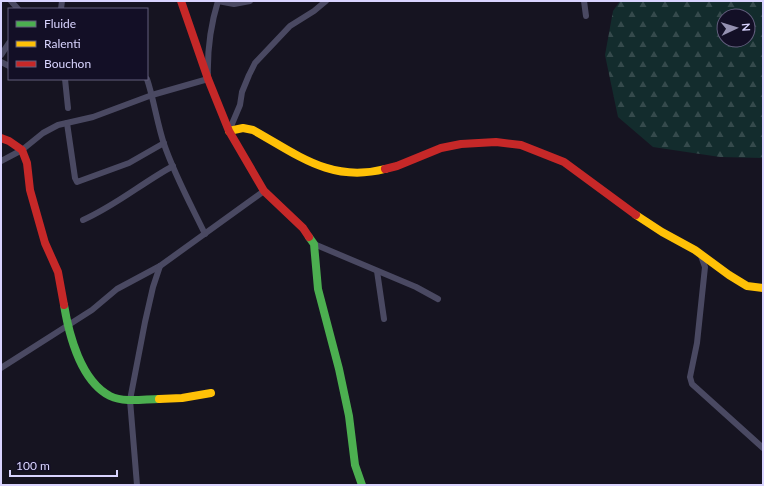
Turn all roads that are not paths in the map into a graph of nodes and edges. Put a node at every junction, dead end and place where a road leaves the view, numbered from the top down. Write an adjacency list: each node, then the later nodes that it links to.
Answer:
1 (181, 1): 9 (street)
2 (218, 1): 3 (street); 9 (street)
3 (250, 1)
4 (326, 1): 15 (street)
5 (584, 1): 6 (street)
6 (586, 16)
7 (8, 44): 8 (street)
8 (1, 55)
9 (208, 79): 12 (street); 15 (street)
10 (65, 80): 13 (street)
11 (147, 80): 12 (street)
12 (152, 95): 14 (street); 17 (street)
13 (68, 108)
14 (68, 123): 17 (street); 18 (street)
15 (229, 131): 21 (street); 25 (street)
16 (1, 138): 18 (street)
17 (164, 143): 20 (street)
18 (22, 150): 19 (street); 31 (street)
19 (1, 162)
20 (173, 166): 22 (street); 23 (street)
21 (264, 191): 23 (street); 24 (street)
22 (83, 220)
23 (205, 234): 26 (street)
24 (314, 244): 27 (street); 37 (street)
25 (700, 253): 28 (street); 35 (street)
26 (160, 266): 31 (street); 34 (street)
27 (377, 271): 29 (street); 30 (street)
28 (763, 288)
29 (438, 299)
30 (384, 319)
31 (67, 325): 32 (street); 34 (street)
32 (1, 368)
33 (211, 393): 34 (street)
34 (130, 400): 36 (street)
35 (763, 448)
36 (137, 485)
37 (362, 485)

